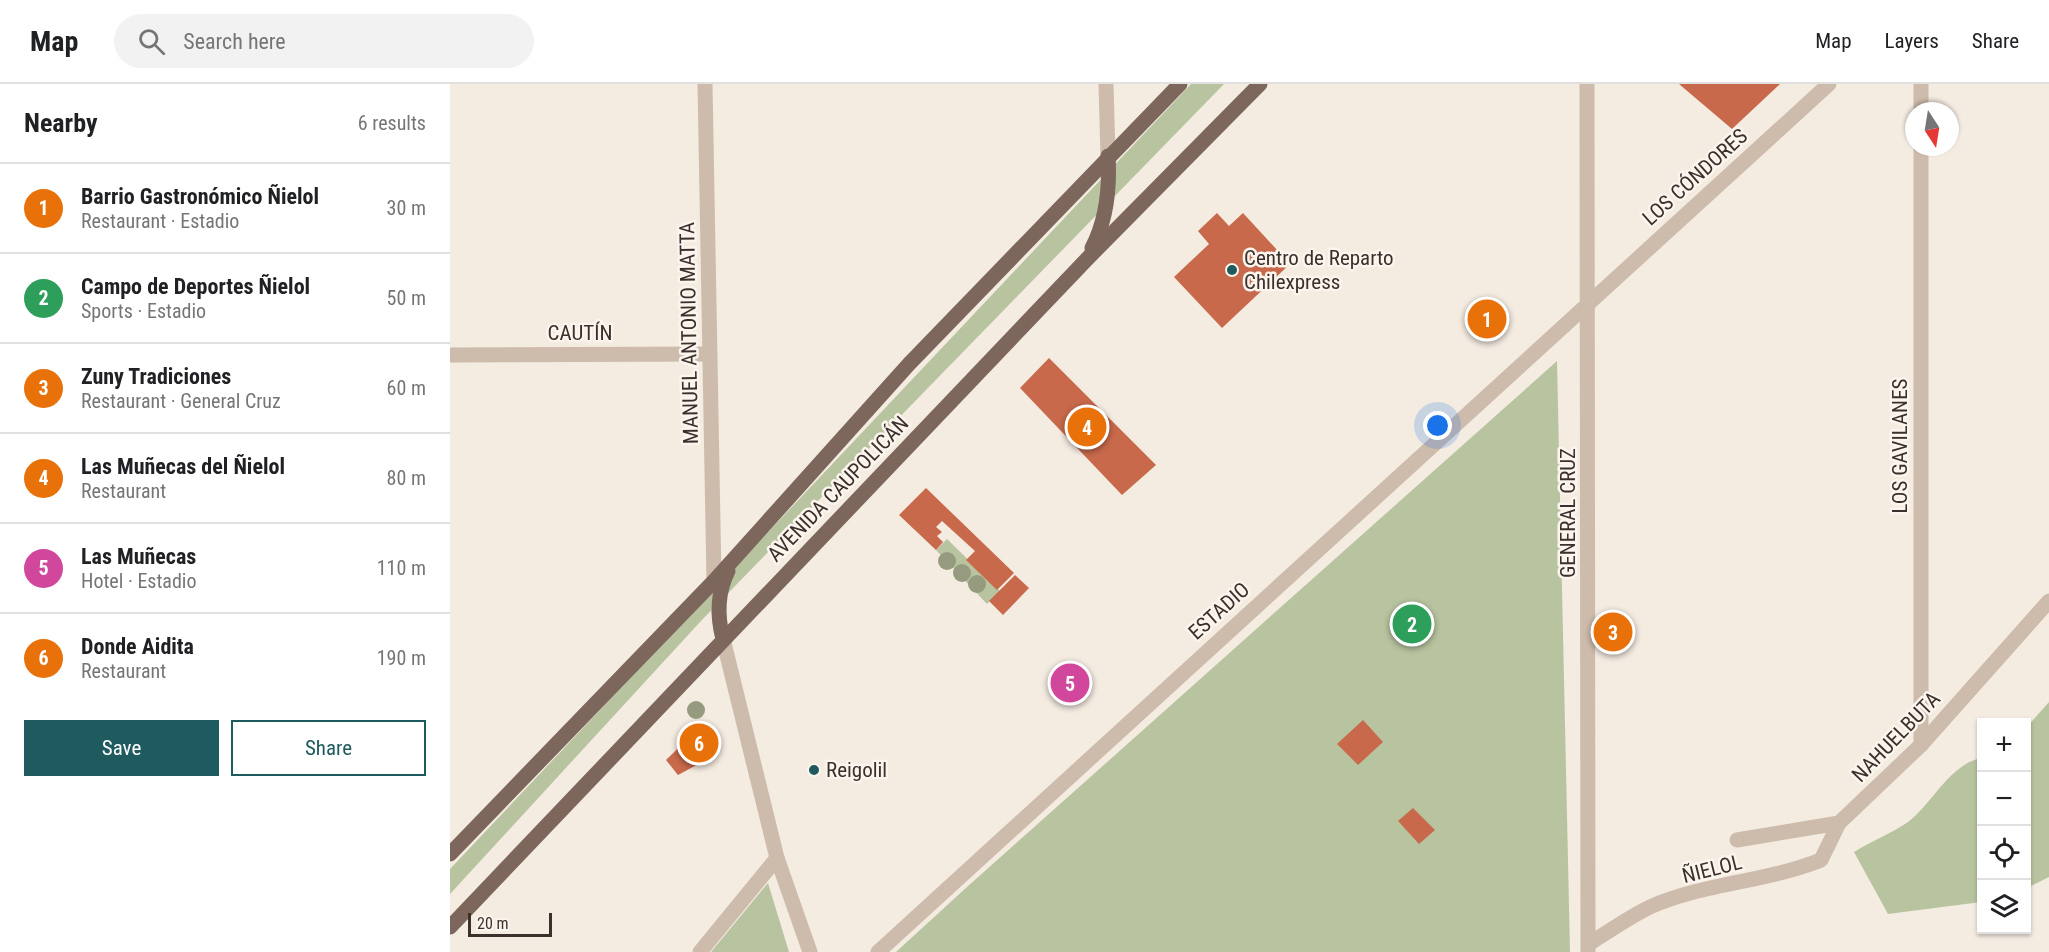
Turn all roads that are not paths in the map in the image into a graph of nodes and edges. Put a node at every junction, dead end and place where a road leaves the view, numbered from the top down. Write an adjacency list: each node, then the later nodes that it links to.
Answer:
1 (705, 84): 13 (street, MANUEL ANTONIO MATTA)
2 (1106, 84): 9 (street)
3 (1180, 84): 9 (main road, AVENIDA CAUPOLICÁN)
4 (1260, 84): 11 (main road, AVENIDA CAUPOLICÁN)
5 (1587, 84): 12 (street, GENERAL CRUZ)
6 (1829, 84): 12 (street, LOS CÓNDORES)
7 (1921, 84): 8 (street)
8 (1921, 102)
9 (1108, 156): 11 (main road); 15 (main road, AVENIDA CAUPOLICÁN)
10 (1921, 156): 19 (street, LOS GAVILANES)
11 (1087, 259): 18 (main road, AVENIDA CAUPOLICÁN)
12 (1588, 301): 25 (street, GENERAL CRUZ); 28 (street, ESTADIO)
13 (710, 354): 14 (street, CAUTÍN); 16 (street, MANUEL ANTONIO MATTA)
14 (450, 355)
15 (744, 548): 16 (main road, AVENIDA CAUPOLICÁN); 18 (main road)
16 (714, 581): 22 (main road, AVENIDA CAUPOLICÁN)
17 (2049, 601): 19 (street, NAHUELBUTA)
18 (723, 639): 23 (street); 24 (main road, AVENIDA CAUPOLICÁN)
19 (1921, 745): 20 (street, NAHUELBUTA)
20 (1839, 823): 21 (street); 25 (street, ÑIELOL)
21 (1737, 840)
22 (450, 854)
23 (777, 858): 26 (street); 27 (street)
24 (450, 927)
25 (1589, 947)
26 (700, 952)
27 (810, 952)
28 (878, 952)

